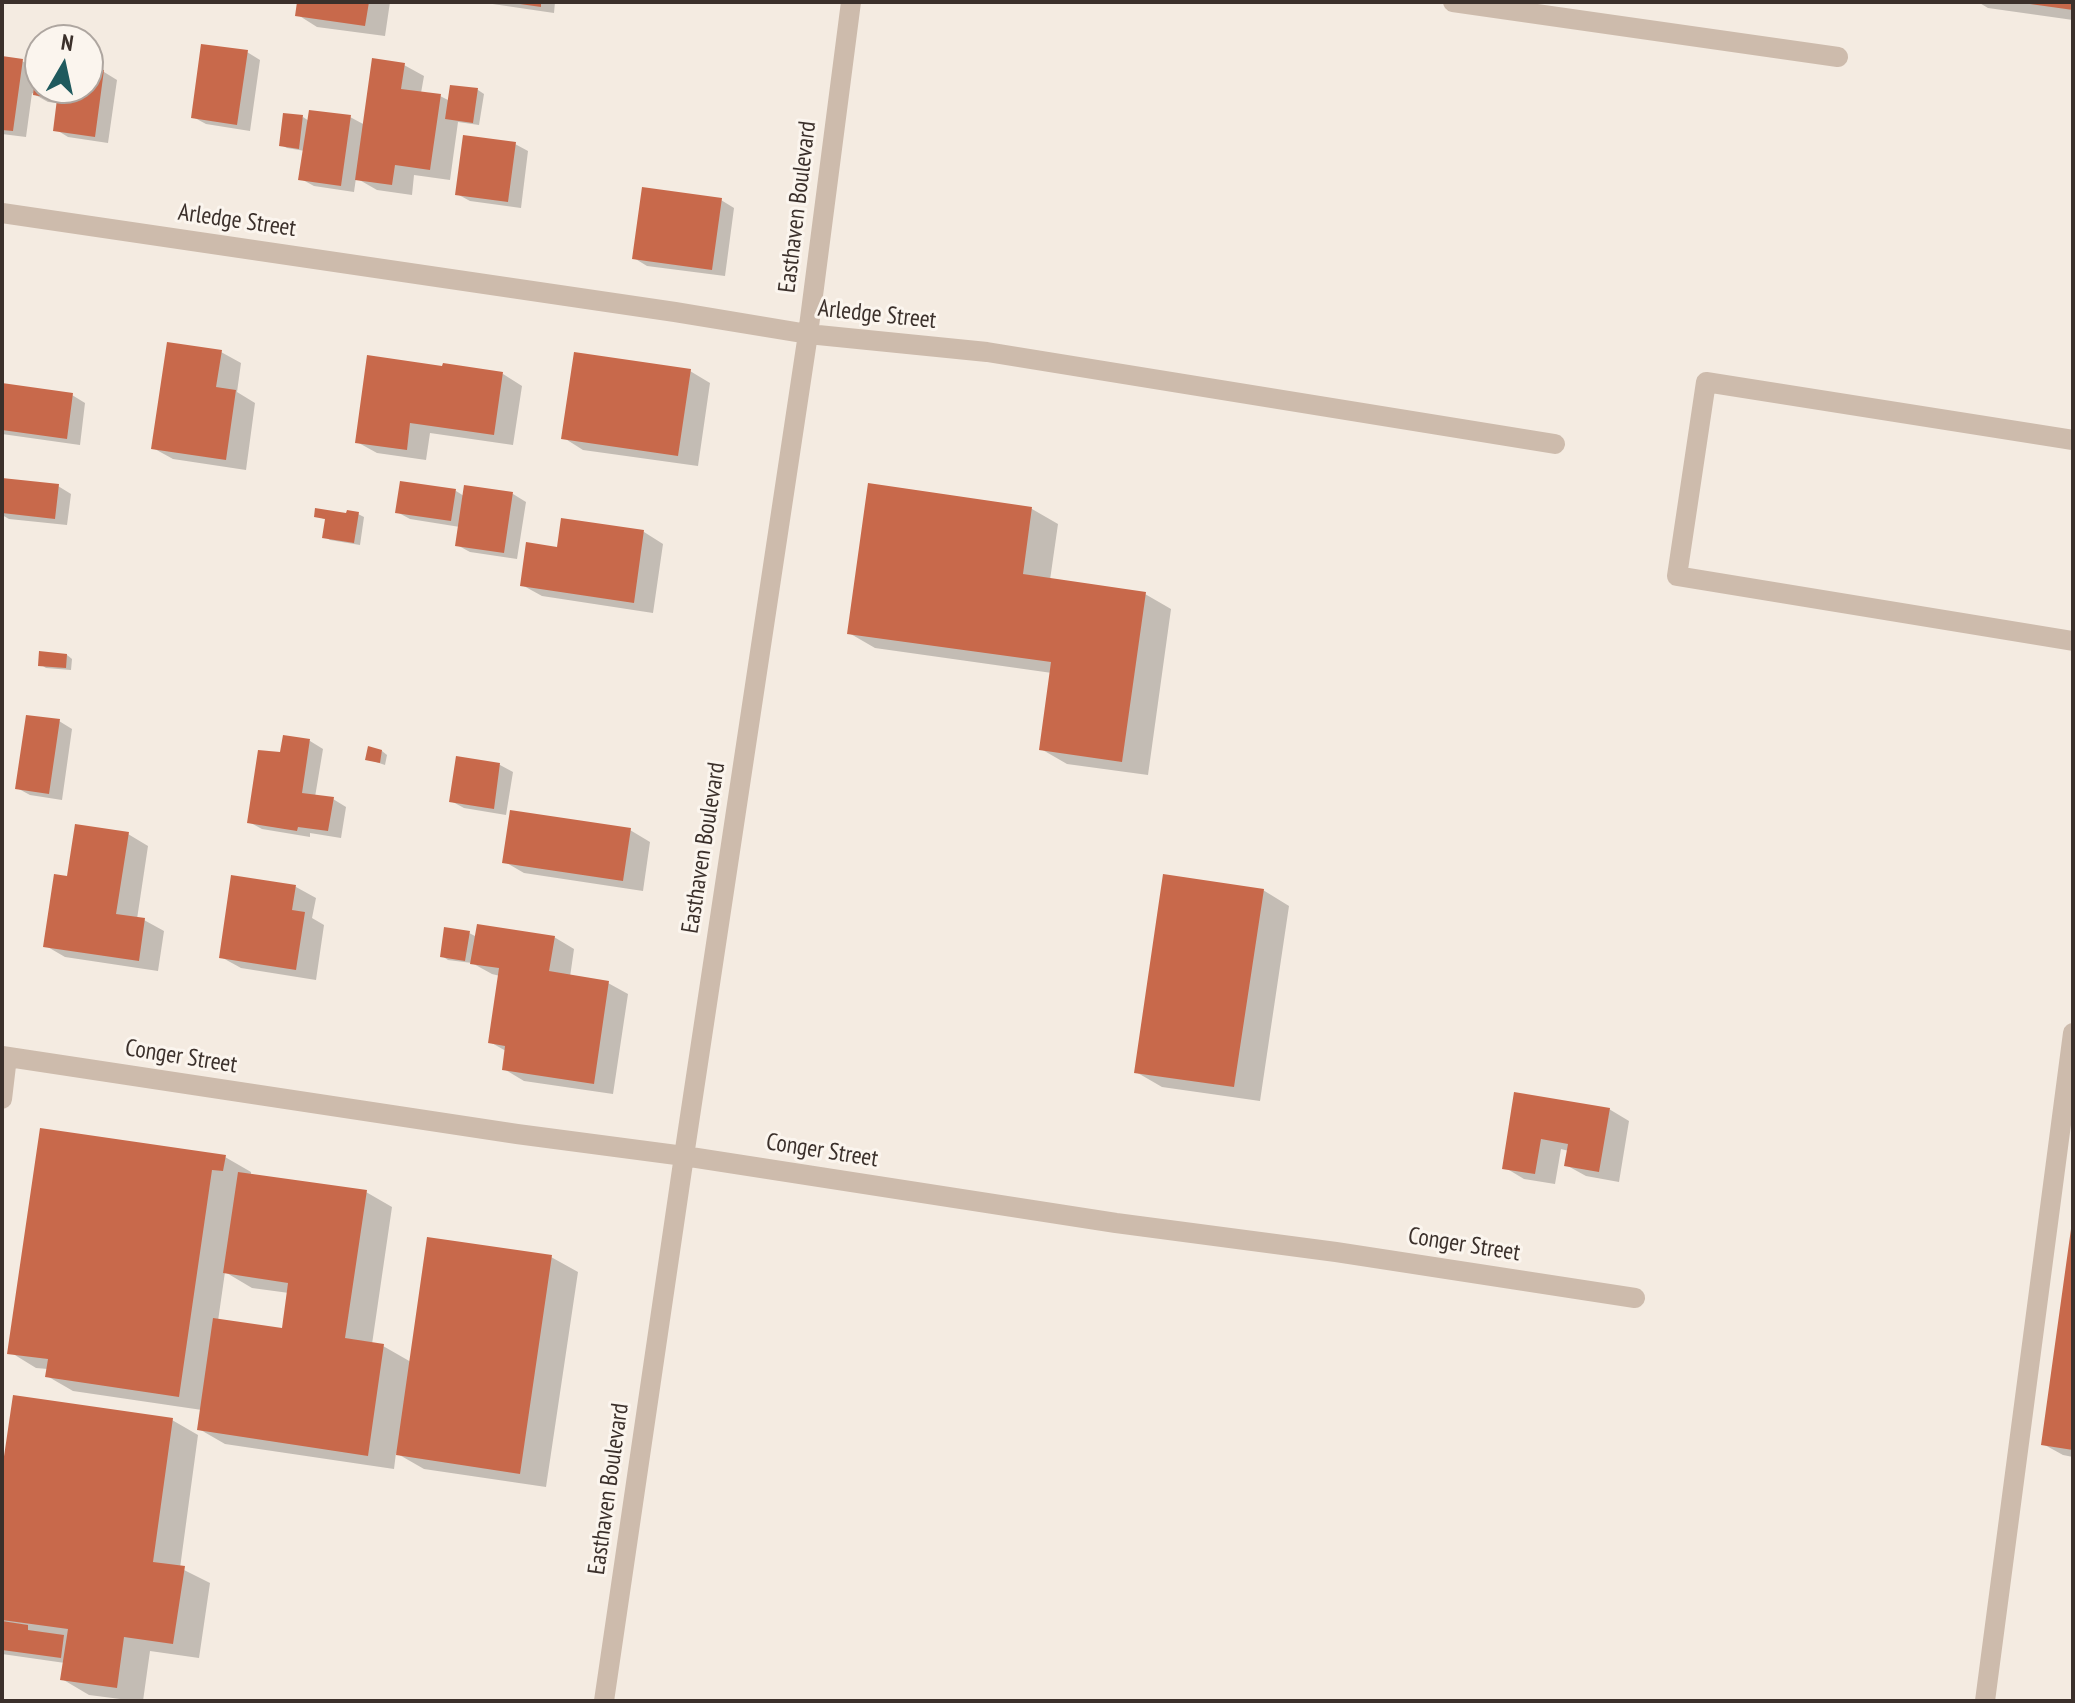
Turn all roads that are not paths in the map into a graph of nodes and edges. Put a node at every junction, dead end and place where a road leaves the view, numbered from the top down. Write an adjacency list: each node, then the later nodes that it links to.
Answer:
1 (851, 2): 5 (street, Easthaven Boulevard)
2 (1453, 2): 3 (street)
3 (1838, 57)
4 (2, 213): 5 (street, Arledge Street)
5 (808, 334): 7 (street, Arledge Street); 12 (street, Easthaven Boulevard)
6 (2073, 440): 8 (street)
7 (1555, 444)
8 (2073, 641)
9 (2073, 1033): 15 (street)
10 (4, 1057): 11 (street); 12 (street, Conger Street)
11 (2, 1099)
12 (684, 1156): 13 (street, Conger Street); 14 (street, Easthaven Boulevard)
13 (1635, 1298)
14 (604, 1701)
15 (1985, 1701)

